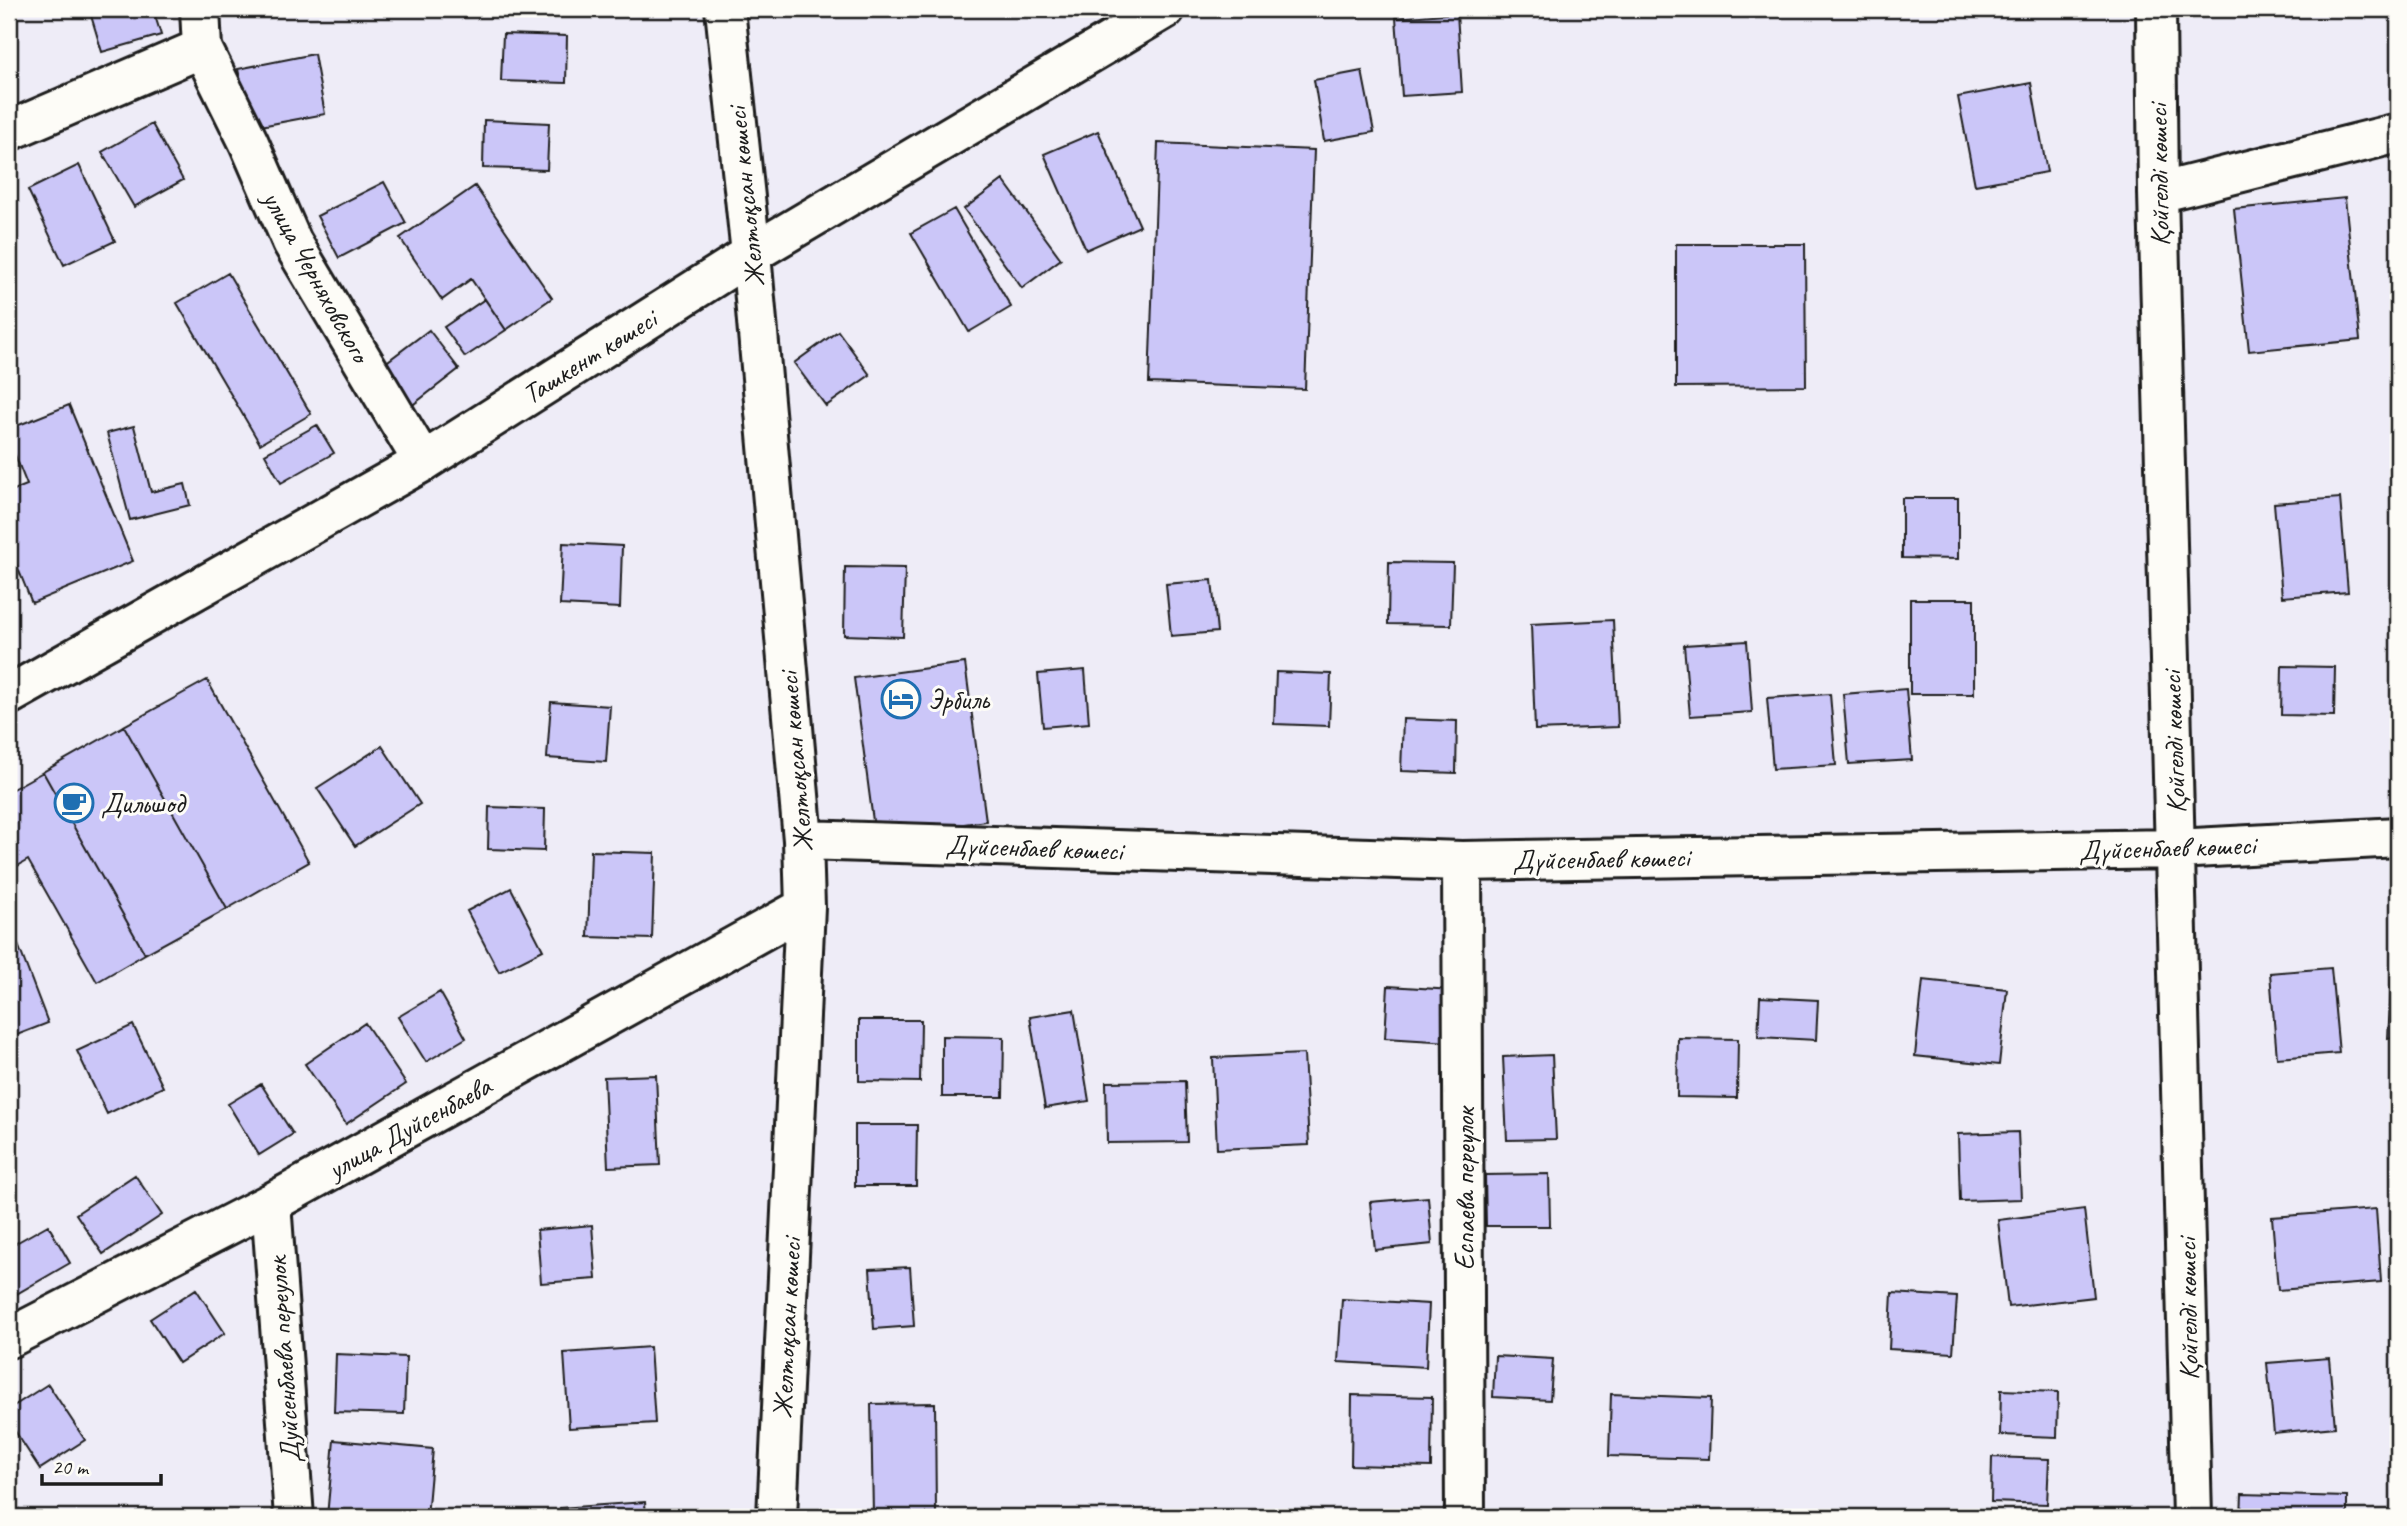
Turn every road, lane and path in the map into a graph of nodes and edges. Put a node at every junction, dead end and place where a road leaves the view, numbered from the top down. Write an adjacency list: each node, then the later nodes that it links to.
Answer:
1 (200, 9): 5 (street, улица Черняховского)
2 (725, 9): 9 (street, Желтоқсан көшесі)
3 (1165, 9): 9 (street, Ташкент көшесі)
4 (2156, 9): 8 (street, Қойгелді көшесі)
5 (202, 48): 6 (street); 10 (street, улица Черняховского)
6 (9, 131)
7 (2398, 133): 8 (street)
8 (2158, 193): 14 (street, Қойгелді көшесі)
9 (751, 254): 10 (street, Ташкент көшесі); 13 (street, Желтоқсан көшесі)
10 (423, 462): 11 (street, Ташкент көшесі)
11 (9, 695)
12 (2398, 837): 14 (street, Дүйсенбаев көшесі)
13 (803, 840): 15 (street, Дүйсенбаев көшесі); 16 (street, Желтоқсан көшесі)
14 (2176, 849): 15 (street, Дүйсенбаев көшесі); 22 (street, Қойгелді көшесі)
15 (1462, 860): 21 (street, Еспаева переулок)
16 (805, 907): 17 (street, улица Дуйсенбаева); 20 (street, Желтоқсан көшесі)
17 (271, 1203): 18 (street, улица Дуйсенбаева); 19 (street, Дуйсенбаева переулок)
18 (9, 1338)
19 (294, 1517)
20 (778, 1517)
21 (1465, 1517)
22 (2192, 1517)

